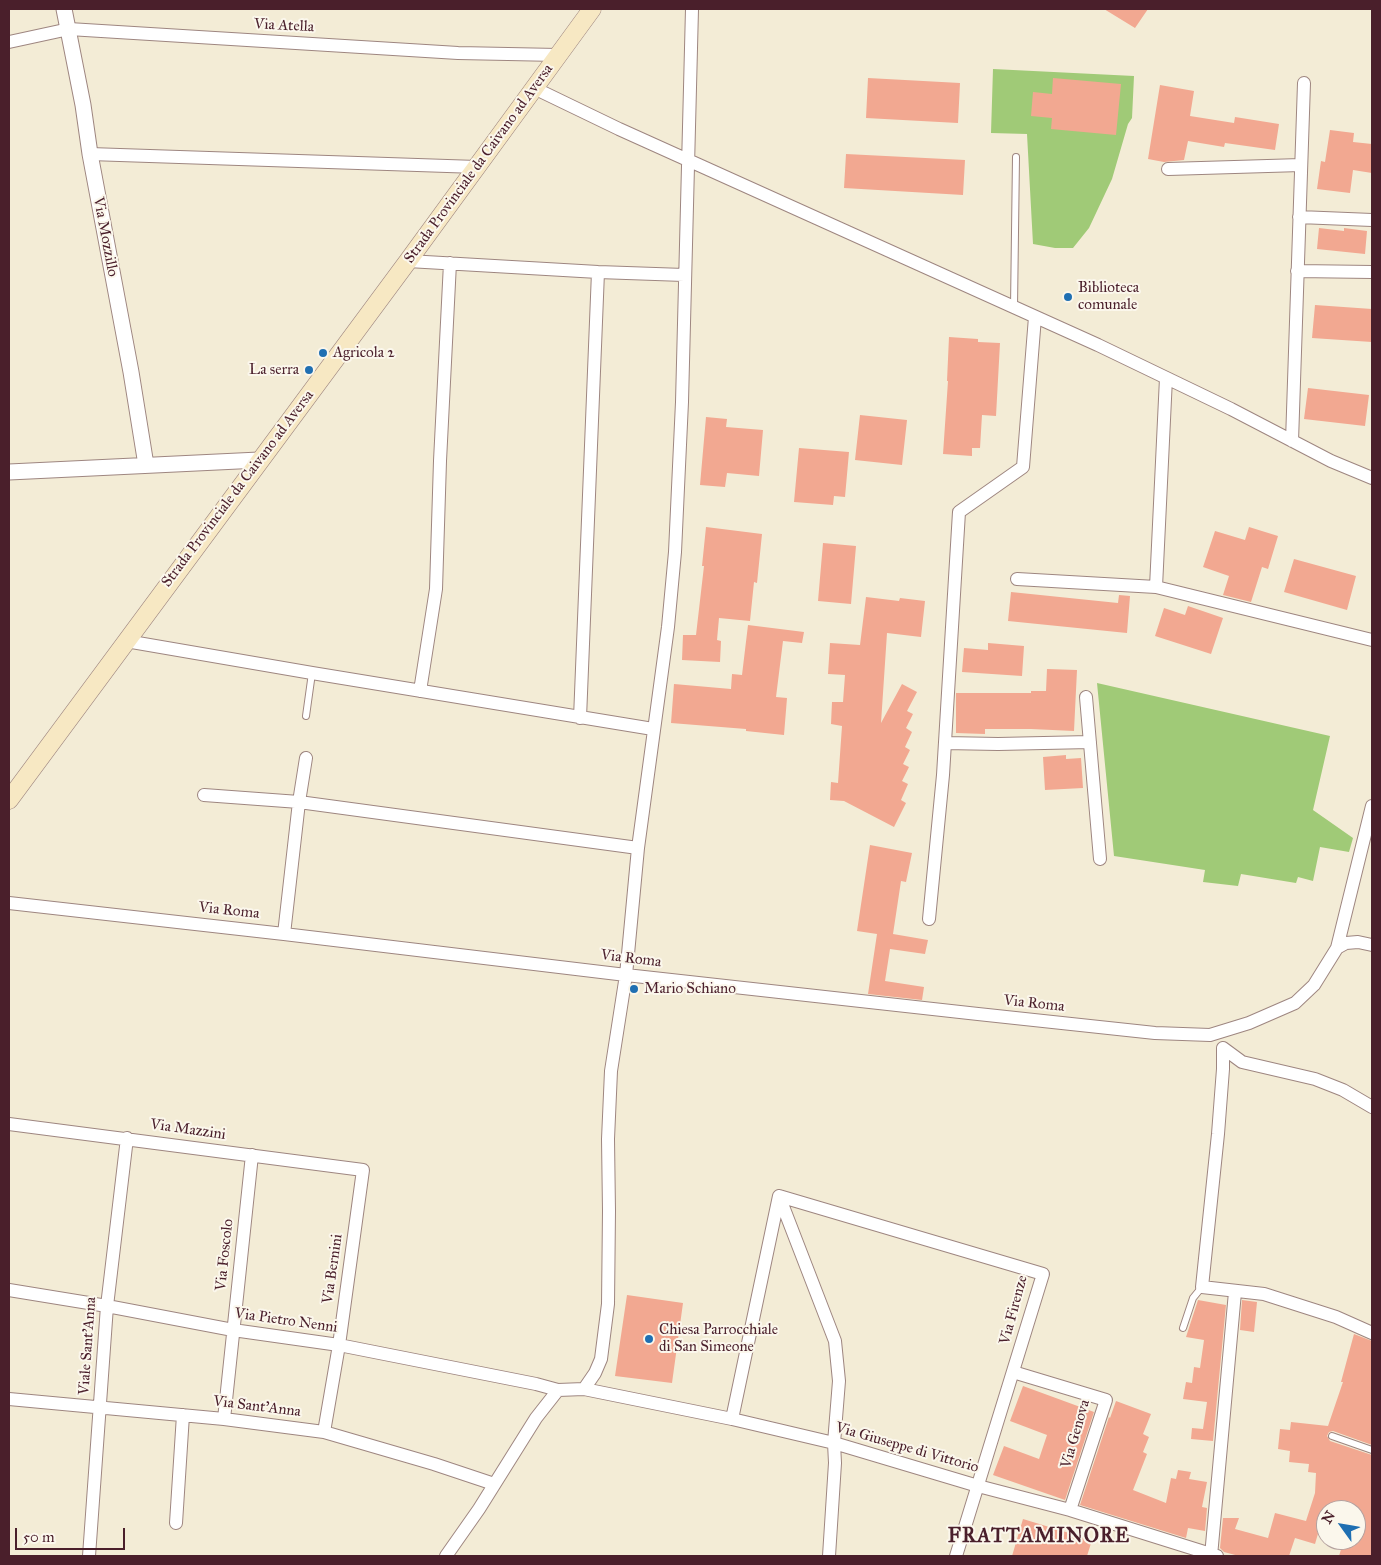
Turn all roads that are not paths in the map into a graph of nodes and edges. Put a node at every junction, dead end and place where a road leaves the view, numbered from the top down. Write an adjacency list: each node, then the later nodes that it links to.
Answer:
1 (64, 9): 4 (street, Via Mozzillo)
2 (592, 9): 6 (main road, Strada Provinciale da Caivano ad Aversa)
3 (692, 9): 11 (street)
4 (69, 29): 5 (street, Via Atella); 6 (street, Via Atella); 9 (street, Via Mozzillo)
5 (9, 42)
6 (558, 55): 8 (main road, Strada Provinciale da Caivano ad Aversa)
7 (1304, 83): 12 (street)
8 (534, 88): 11 (street); 13 (main road, Strada Provinciale da Caivano ad Aversa)
9 (90, 154): 13 (street); 28 (street, Via Mozzillo)
10 (1016, 157): 23 (lane)
11 (688, 160): 22 (street); 23 (street)
12 (1301, 165): 14 (street); 15 (street)
13 (477, 167): 17 (main road, Strada Provinciale da Caivano ad Aversa)
14 (1168, 169)
15 (1299, 217): 16 (street); 19 (street)
16 (1372, 220)
17 (408, 261): 18 (street); 27 (main road, Strada Provinciale da Caivano ad Aversa)
18 (450, 263): 20 (street); 36 (street)
19 (1298, 270): 21 (street); 26 (street)
20 (598, 272): 22 (street); 39 (street)
21 (1372, 272)
22 (684, 275): 40 (street)
23 (1014, 307): 24 (street)
24 (1035, 317): 25 (street); 42 (street)
25 (1166, 378): 26 (street); 32 (street)
26 (1292, 440): 30 (street)
27 (259, 460): 28 (street); 33 (main road, Strada Provinciale da Caivano ad Aversa)
28 (146, 465): 29 (street)
29 (9, 472)
30 (1372, 478)
31 (1017, 579): 32 (street)
32 (1156, 587): 34 (street)
33 (126, 640): 35 (street); 45 (main road, Strada Provinciale da Caivano ad Aversa)
34 (1372, 640)
35 (312, 673): 36 (street); 38 (lane)
36 (420, 691): 39 (street)
37 (1086, 696): 41 (street)
38 (306, 716)
39 (580, 718): 40 (street)
40 (653, 729): 48 (street)
41 (1090, 742): 42 (street); 50 (street)
42 (945, 743): 52 (street)
43 (306, 758): 46 (street)
44 (204, 795): 46 (street)
45 (9, 800)
46 (299, 802): 48 (street); 53 (street)
47 (1372, 806): 49 (street, Via Roma)
48 (638, 848): 56 (street)
49 (1367, 853): 55 (street, Via Roma)
50 (1100, 859)
51 (9, 903): 53 (street, Via Roma)
52 (929, 919)
53 (284, 934): 56 (street, Via Roma)
54 (1372, 945): 55 (street)
55 (1337, 948): 57 (street, Via Roma)
56 (626, 975): 57 (street, Via Roma); 74 (street)
57 (1221, 1032): 58 (street)
58 (1223, 1048): 59 (street); 65 (street)
59 (1372, 1107)
60 (9, 1124): 61 (street, Via Mazzini)
61 (127, 1138): 62 (street, Via Mazzini); 68 (street, Viale Sant'Anna)
62 (252, 1155): 63 (street, Via Mazzini); 70 (street, Via Foscolo)
63 (364, 1170): 72 (street, Via Bernini)
64 (779, 1196): 73 (street, Via Firenze); 80 (street); 83 (street)
65 (1202, 1287): 67 (street); 69 (lane)
66 (9, 1290): 68 (street, Via Pietro Nenni)
67 (1235, 1292): 71 (street); 93 (street)
68 (107, 1306): 70 (street, Via Pietro Nenni); 77 (street, Viale Sant'Anna)
69 (1183, 1328)
70 (234, 1330): 72 (street, Via Pietro Nenni); 79 (street, Via Foscolo)
71 (1372, 1332)
72 (339, 1345): 75 (street, Via Pietro Nenni); 81 (street, Via Bernini)
73 (1013, 1372): 86 (street, Via Firenze); 87 (street, Via Genova)
74 (584, 1389): 75 (street, Via Pietro Nenni); 80 (street, Via Giuseppe di Vittorio)
75 (558, 1390): 85 (street)
76 (9, 1399): 77 (street, Via Sant'Anna)
77 (100, 1408): 78 (street, Via Sant'Anna); 89 (street, Viale Sant'Anna)
78 (183, 1415): 79 (street, Via Sant'Anna); 88 (street)
79 (224, 1419): 81 (street, Via Sant'Anna)
80 (732, 1419): 83 (street, Via Giuseppe di Vittorio)
81 (324, 1432): 85 (street, Via Sant'Anna)
82 (1332, 1436): 84 (lane)
83 (834, 1443): 86 (street, Via Giuseppe di Vittorio); 91 (street)
84 (1372, 1450)
85 (494, 1484): 90 (street)
86 (978, 1486): 87 (street, Via Giuseppe di Vittorio); 92 (street, Via Firenze)
87 (1070, 1510): 93 (street, Via Giuseppe di Vittorio)
88 (176, 1524)
89 (89, 1556)
90 (446, 1556)
91 (829, 1556)
92 (956, 1556)
93 (1213, 1556)

